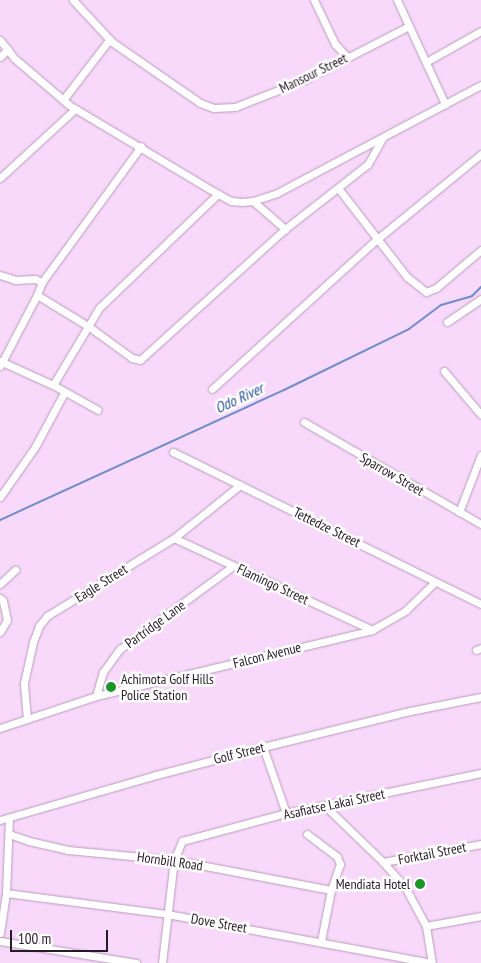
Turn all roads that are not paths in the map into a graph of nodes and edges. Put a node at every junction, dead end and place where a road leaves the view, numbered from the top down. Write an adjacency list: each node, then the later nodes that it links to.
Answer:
1 (73, 0): 7 (street)
2 (314, 0): 10 (street)
3 (397, 0): 4 (street)
4 (409, 26): 10 (street, Mansour Street); 11 (street)
5 (481, 31): 11 (street)
6 (0, 40): 8 (street)
7 (109, 40): 10 (street, Mansour Street); 13 (street)
8 (8, 49): 9 (street); 13 (street)
9 (0, 57)
10 (347, 57)
11 (426, 62): 14 (street)
12 (481, 85): 14 (street)
13 (63, 100): 15 (street)
14 (445, 104): 16 (street)
15 (75, 108): 17 (street); 19 (street)
16 (382, 139): 20 (street); 22 (street)
17 (141, 146): 21 (street); 27 (street)
18 (481, 154): 24 (street)
19 (0, 178)
20 (338, 188): 23 (street); 24 (street)
21 (218, 194): 22 (street); 31 (street)
22 (253, 201): 23 (street)
23 (285, 229): 31 (street)
24 (376, 240): 25 (street); 35 (street)
25 (481, 250)
26 (0, 274): 27 (street)
27 (42, 282): 28 (street)
28 (37, 295): 31 (street); 32 (street)
29 (481, 299): 30 (street)
30 (447, 322)
31 (88, 326): 34 (street)
32 (1, 363): 34 (street)
33 (444, 371): 38 (street)
34 (53, 385): 36 (street)
35 (212, 388)
36 (64, 393): 37 (street); 43 (street)
37 (98, 410)
38 (481, 415)
39 (304, 422): 44 (street, Sparrow Street)
40 (173, 452): 42 (street, Tettedze Street)
41 (481, 455): 44 (street)
42 (240, 486): 46 (street, Eagle Street); 49 (street, Tettedze Street)
43 (0, 497)
44 (459, 512): 45 (street, Sparrow Street)
45 (481, 524)
46 (174, 538): 47 (street, Flamingo Street); 57 (street, Eagle Street)
47 (233, 566): 53 (street, Flamingo Street); 55 (street, Partridge Lane)
48 (15, 570): 50 (street)
49 (435, 582): 52 (street, Tettedze Street); 53 (street, Falcon Avenue)
50 (0, 584)
51 (0, 598): 54 (street)
52 (481, 604)
53 (372, 630): 55 (street, Falcon Avenue)
54 (0, 632)
55 (96, 696): 57 (street, Falcon Avenue)
56 (481, 697): 59 (street, Golf Street)
57 (27, 719): 58 (street, Falcon Avenue)
58 (0, 728)
59 (263, 747): 62 (street); 63 (street, Golf Street)
60 (481, 773): 61 (street, Asafiatse Lakai Street)
61 (324, 806): 62 (street, Asafiatse Lakai Street); 69 (street)
62 (286, 813): 68 (street, Asafiatse Lakai Street)
63 (9, 818): 64 (street, Golf Street); 65 (street)
64 (0, 820)
65 (9, 834): 68 (street, Hornbill Road); 71 (street)
66 (308, 834): 70 (street)
67 (481, 844): 69 (street, Forktail Street)
68 (174, 860): 70 (street, Hornbill Road); 72 (street)
69 (383, 862): 74 (street)
70 (331, 890): 77 (street)
71 (6, 893): 72 (street, Dove Street); 75 (street)
72 (167, 914): 77 (street, Dove Street); 79 (street)
73 (481, 916): 74 (street)
74 (426, 926): 80 (street)
75 (0, 933)
76 (0, 940): 78 (street)
77 (321, 941): 80 (street, Dove Street)
78 (136, 963)
79 (162, 963)
80 (432, 963)

